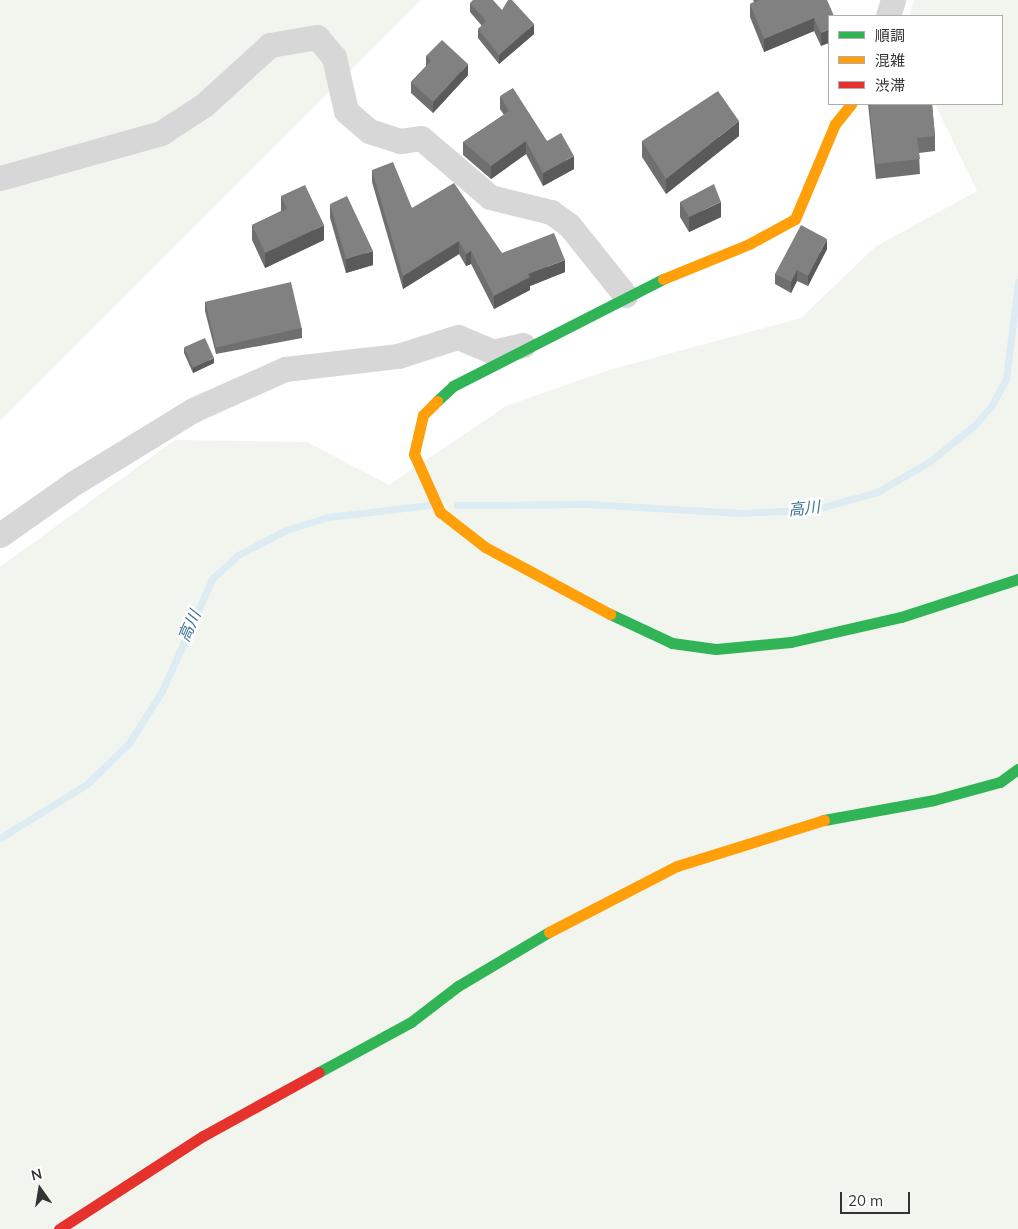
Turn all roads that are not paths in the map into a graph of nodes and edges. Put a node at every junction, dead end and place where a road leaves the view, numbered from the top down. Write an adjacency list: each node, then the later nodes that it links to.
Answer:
1 (893, 0): 2 (street)
2 (888, 15)
3 (850, 105): 5 (street)
4 (0, 178): 5 (street)
5 (625, 295): 6 (street)
6 (526, 344): 7 (street); 8 (street)
7 (0, 535)
8 (1018, 579)
9 (1018, 769): 10 (street)
10 (59, 1229)

